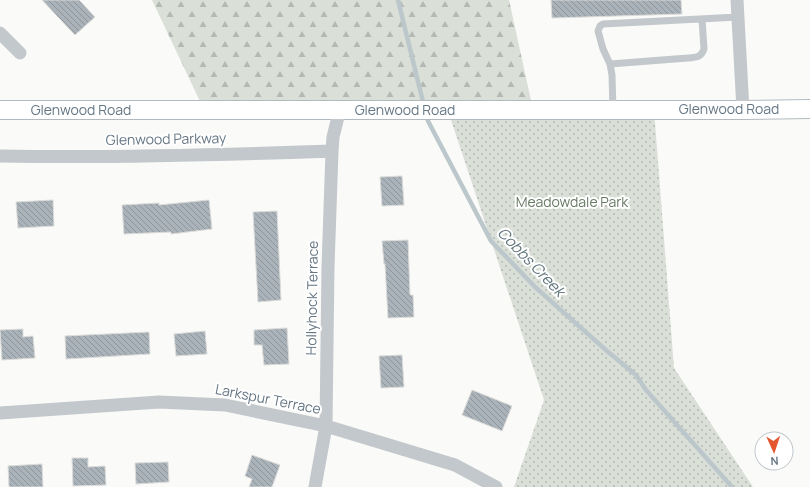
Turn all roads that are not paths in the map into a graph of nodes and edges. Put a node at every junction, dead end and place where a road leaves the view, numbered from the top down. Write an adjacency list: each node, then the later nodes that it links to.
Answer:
1 (737, 0): 2 (street)
2 (738, 17): 3 (lane); 11 (street)
3 (702, 19): 6 (lane); 6 (lane)
4 (0, 33): 5 (street)
5 (20, 53)
6 (610, 64): 10 (lane)
7 (810, 109): 11 (main road, Glenwood Road)
8 (0, 110): 9 (main road, Glenwood Road)
9 (340, 110): 10 (main road, Glenwood Road); 12 (street, Hollyhock Terrace)
10 (613, 110): 11 (main road, Glenwood Road)
11 (743, 110)
12 (332, 150): 13 (street, Glenwood Parkway); 15 (street, Hollyhock Terrace)
13 (0, 156)
14 (0, 413): 15 (street, Larkspur Terrace)
15 (326, 426): 16 (street, Hollyhock Terrace); 17 (street, Larkspur Terrace)
16 (314, 487)
17 (496, 487)

